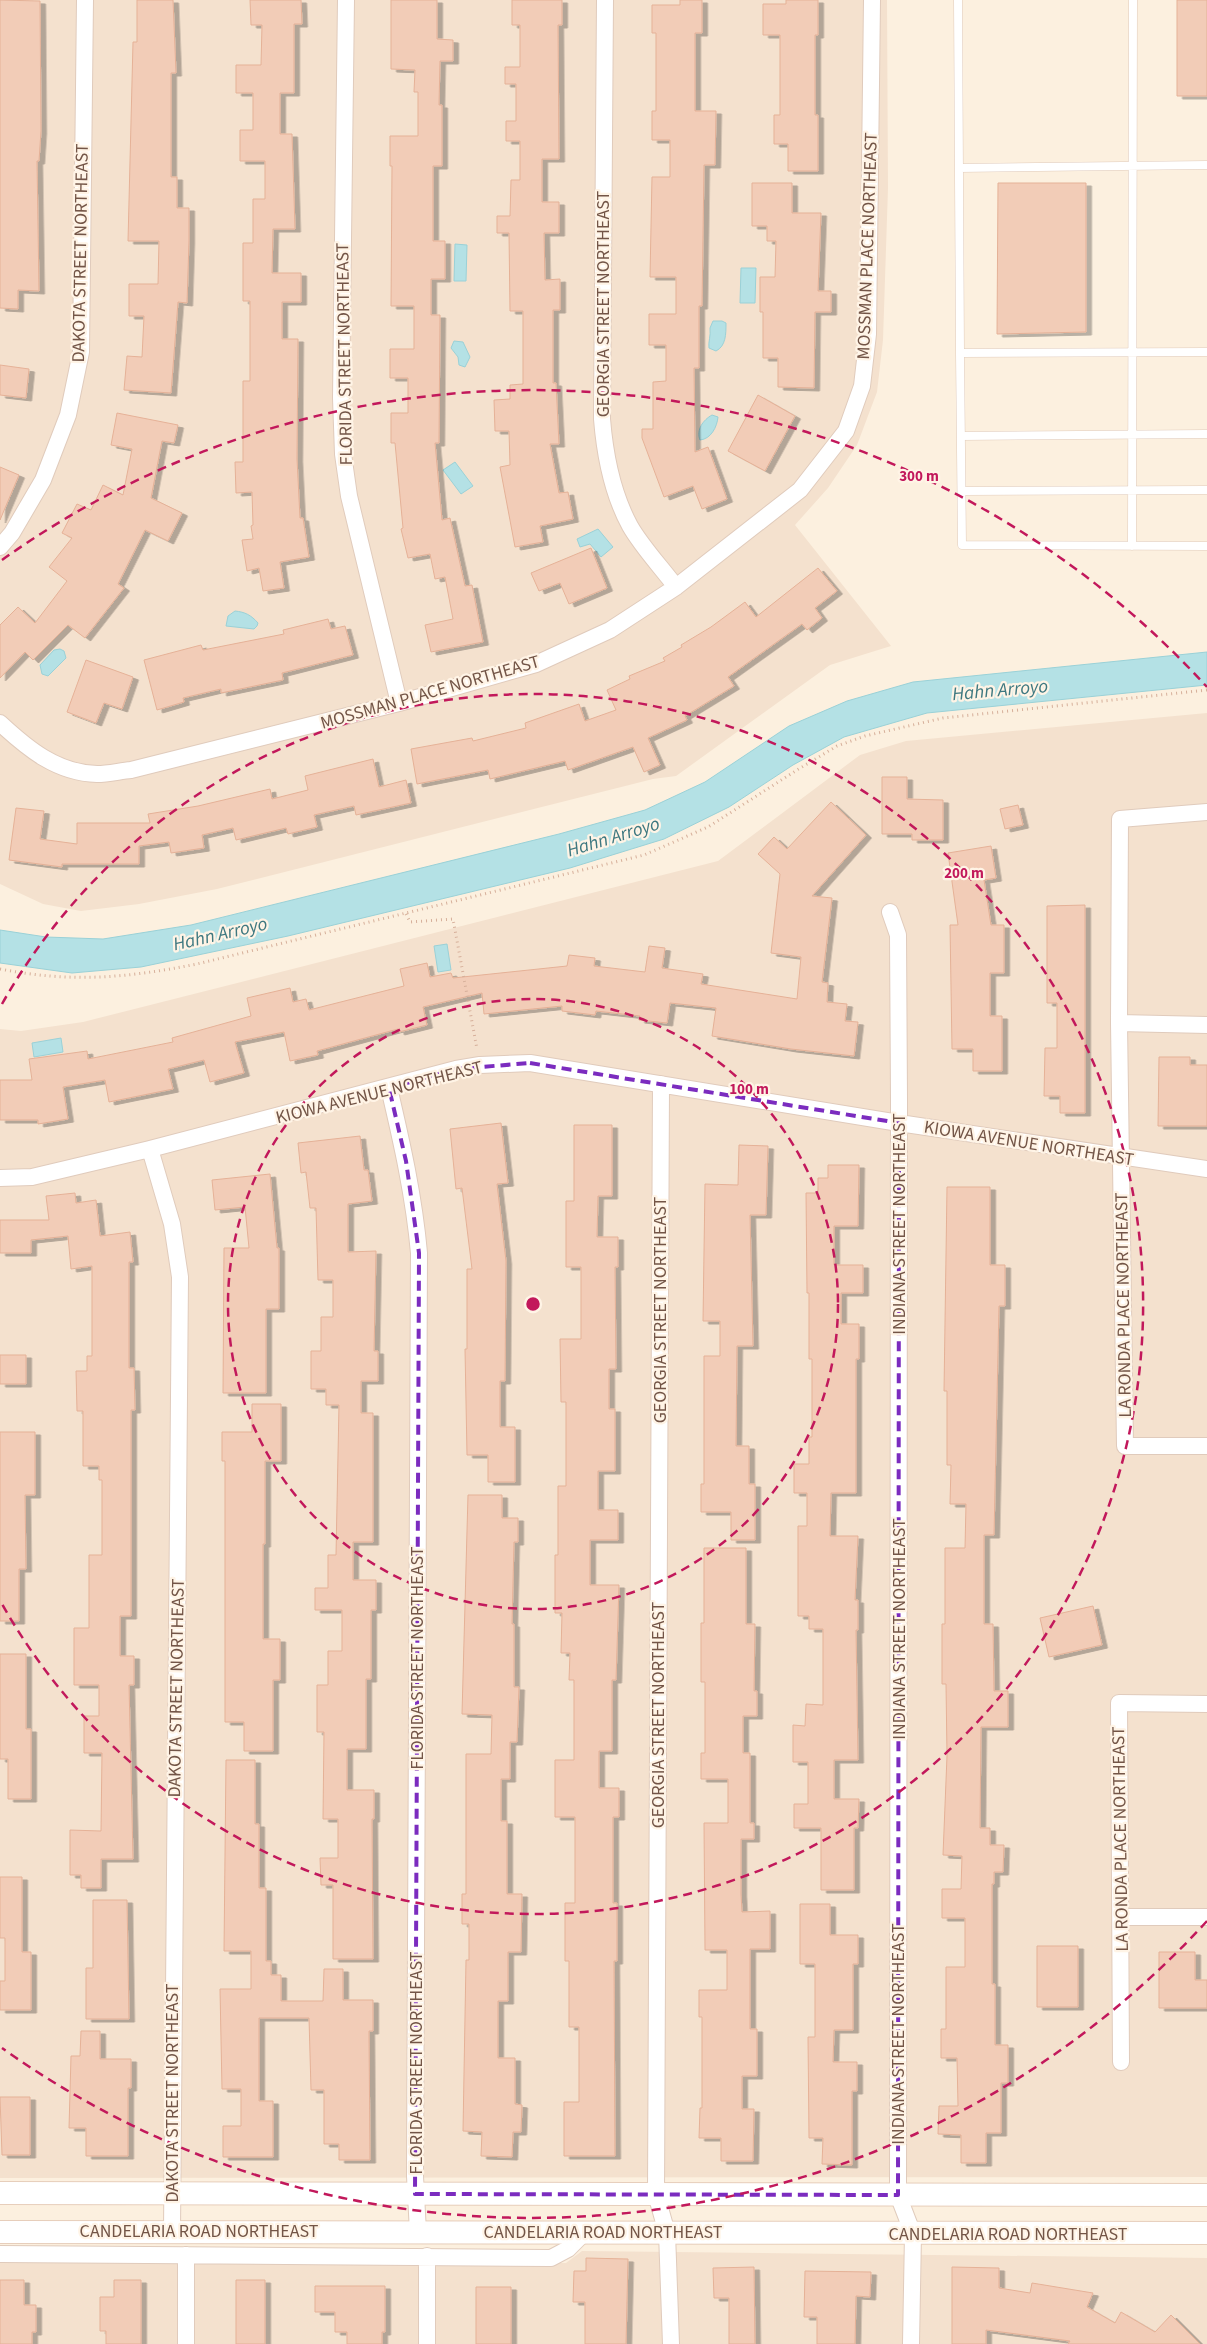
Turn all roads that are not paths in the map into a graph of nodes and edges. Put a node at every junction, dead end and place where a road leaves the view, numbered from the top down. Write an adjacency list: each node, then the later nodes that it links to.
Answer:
1 (85, 0): 21 (street, DAKOTA STREET NORTHEAST)
2 (346, 0): 23 (street, FLORIDA STREET NORTHEAST)
3 (605, 0): 22 (street, GEORGIA STREET NORTHEAST)
4 (872, 0): 22 (street, MOSSMAN PLACE NORTHEAST)
5 (958, 0): 9 (lane)
6 (1133, 0): 8 (lane)
7 (1207, 165): 8 (lane)
8 (1133, 166): 9 (lane); 10 (lane)
9 (959, 168): 12 (lane)
10 (1134, 352): 11 (lane); 12 (lane); 14 (lane)
11 (1207, 352)
12 (960, 353): 15 (lane)
13 (1207, 434): 14 (lane)
14 (1133, 435): 15 (lane); 16 (lane)
15 (961, 436): 18 (lane)
16 (1133, 490): 17 (lane); 18 (lane); 19 (lane)
17 (1207, 490)
18 (962, 491): 19 (lane)
19 (1132, 546): 20 (lane)
20 (1207, 546)
21 (0, 547)
22 (676, 587): 23 (street, MOSSMAN PLACE NORTHEAST)
23 (399, 703): 24 (street, MOSSMAN PLACE NORTHEAST)
24 (0, 723)
25 (1207, 812): 27 (street, LA RONDA PLACE NORTHEAST)
26 (890, 912): 31 (street, INDIANA STREET NORTHEAST)
27 (1119, 1023): 28 (street); 33 (street, LA RONDA PLACE NORTHEAST)
28 (1207, 1025)
29 (661, 1084): 30 (street, KIOWA AVENUE NORTHEAST); 31 (street, KIOWA AVENUE NORTHEAST); 44 (street, GEORGIA STREET NORTHEAST)
30 (389, 1088): 32 (street, KIOWA AVENUE NORTHEAST); 43 (street, FLORIDA STREET NORTHEAST)
31 (899, 1123): 33 (street, KIOWA AVENUE NORTHEAST); 45 (street, INDIANA STREET NORTHEAST)
32 (150, 1149): 35 (street, KIOWA AVENUE NORTHEAST); 42 (street, DAKOTA STREET NORTHEAST)
33 (1121, 1156): 34 (street, KIOWA AVENUE NORTHEAST); 36 (street, LA RONDA PLACE NORTHEAST)
34 (1207, 1169)
35 (0, 1178)
36 (1207, 1446)
37 (1207, 1704): 38 (street, LA RONDA PLACE NORTHEAST)
38 (1121, 1917): 39 (street); 40 (street, LA RONDA PLACE NORTHEAST)
39 (1207, 1918)
40 (1121, 2062)
41 (0, 2193): 42 (main road)
42 (171, 2194): 43 (main road); 47 (street, DAKOTA STREET NORTHEAST)
43 (415, 2194): 44 (main road); 49 (street, FLORIDA STREET NORTHEAST)
44 (656, 2194): 45 (main road); 51 (street, GEORGIA STREET NORTHEAST)
45 (898, 2194): 46 (main road); 53 (street, INDIANA STREET NORTHEAST)
46 (1207, 2196)
47 (172, 2231): 48 (main road, CANDELARIA ROAD NORTHEAST); 49 (main road, CANDELARIA ROAD NORTHEAST)
48 (0, 2232)
49 (418, 2232): 50 (main road, CANDELARIA ROAD NORTHEAST)
50 (585, 2232): 51 (main road, CANDELARIA ROAD NORTHEAST); 56 (street)
51 (667, 2233): 53 (main road, CANDELARIA ROAD NORTHEAST); 59 (street, GEORGIA STREET NORTHEAST)
52 (1207, 2233): 53 (main road, CANDELARIA ROAD NORTHEAST)
53 (913, 2234): 60 (street, INDIANA STREET NORTHEAST)
54 (0, 2254): 55 (street)
55 (186, 2255): 56 (street); 57 (street)
56 (427, 2256): 58 (street)
57 (186, 2344)
58 (427, 2344)
59 (671, 2344)
60 (911, 2344)

